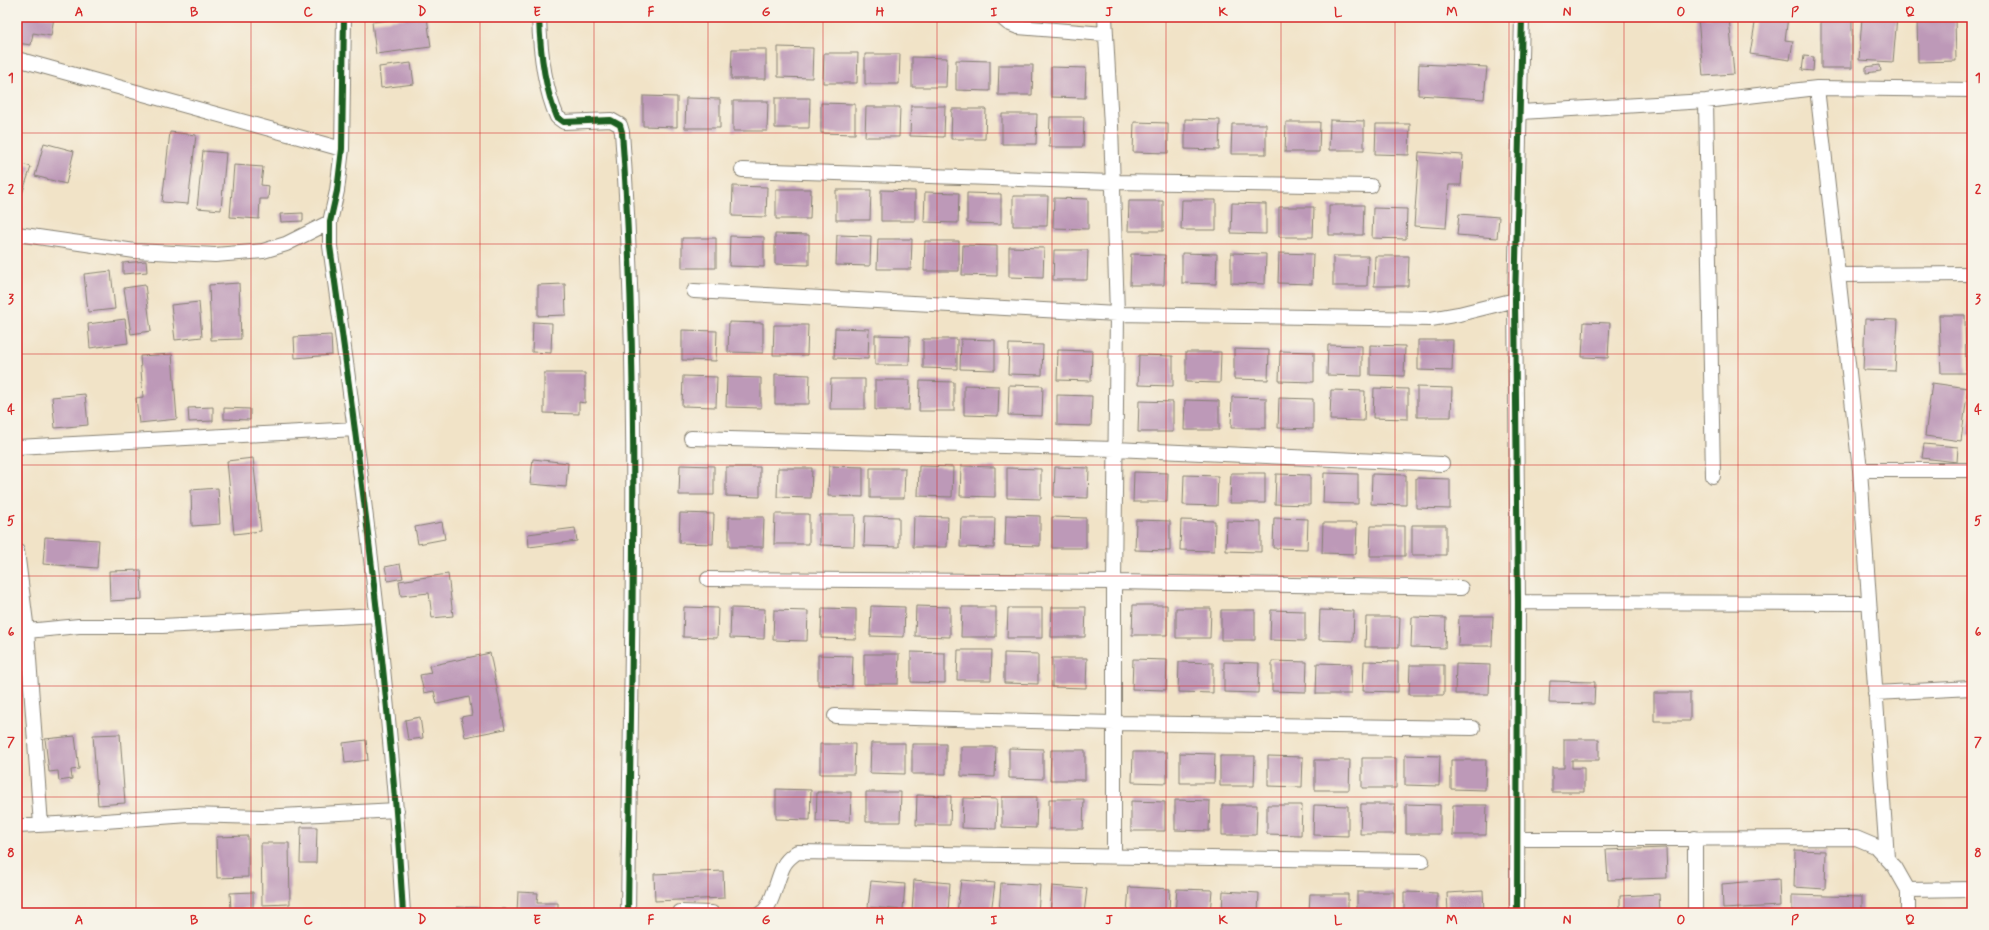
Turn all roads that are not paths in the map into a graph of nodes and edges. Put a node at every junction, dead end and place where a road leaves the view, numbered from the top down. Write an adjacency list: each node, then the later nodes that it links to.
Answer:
1 (344, 17): 12 (street)
2 (539, 17): 56 (street)
3 (1001, 17): 6 (street)
4 (1105, 17): 6 (street)
5 (1522, 17): 11 (street)
6 (1104, 34): 14 (street)
7 (17, 59): 12 (street)
8 (1817, 88): 9 (street); 10 (street); 19 (street)
9 (1972, 90)
10 (1706, 101): 11 (street); 30 (street)
11 (1521, 112): 21 (street)
12 (342, 149): 16 (street)
13 (742, 170): 14 (street)
14 (1113, 182): 15 (street); 22 (street)
15 (1371, 186)
16 (330, 222): 17 (street); 23 (street)
17 (17, 234)
18 (1972, 274): 19 (street)
19 (1838, 275): 28 (street)
20 (694, 291): 22 (street)
21 (1515, 300): 22 (street); 35 (street)
22 (1117, 314): 26 (street)
23 (356, 429): 25 (street); 37 (street)
24 (691, 438): 26 (street)
25 (17, 447)
26 (1115, 449): 27 (street); 33 (street)
27 (1442, 464)
28 (1860, 470): 29 (street); 36 (street)
29 (1972, 470)
30 (1713, 476)
31 (17, 551): 38 (street)
32 (708, 578): 33 (street)
33 (1114, 582): 34 (street); 42 (street)
34 (1461, 588)
35 (1518, 602): 36 (street); 48 (street)
36 (1869, 603): 40 (street)
37 (379, 615): 38 (street); 44 (street)
38 (22, 631): 45 (street)
39 (1972, 688): 40 (street)
40 (1876, 693): 50 (street)
41 (835, 716): 42 (street)
42 (1114, 723): 43 (street); 49 (street)
43 (1473, 728)
44 (397, 810): 45 (street); 55 (street)
45 (41, 825): 46 (street)
46 (17, 826)
47 (1695, 838): 48 (street); 50 (street); 60 (street)
48 (1518, 839): 59 (street)
49 (1114, 857): 51 (street); 58 (street)
50 (1887, 858): 53 (street)
51 (1422, 861)
52 (1972, 889): 53 (street)
53 (1908, 890): 61 (street)
54 (680, 912): 57 (street)
55 (402, 913)
56 (628, 913)
57 (712, 913)
58 (761, 913)
59 (1517, 913)
60 (1695, 913)
61 (1908, 913)

